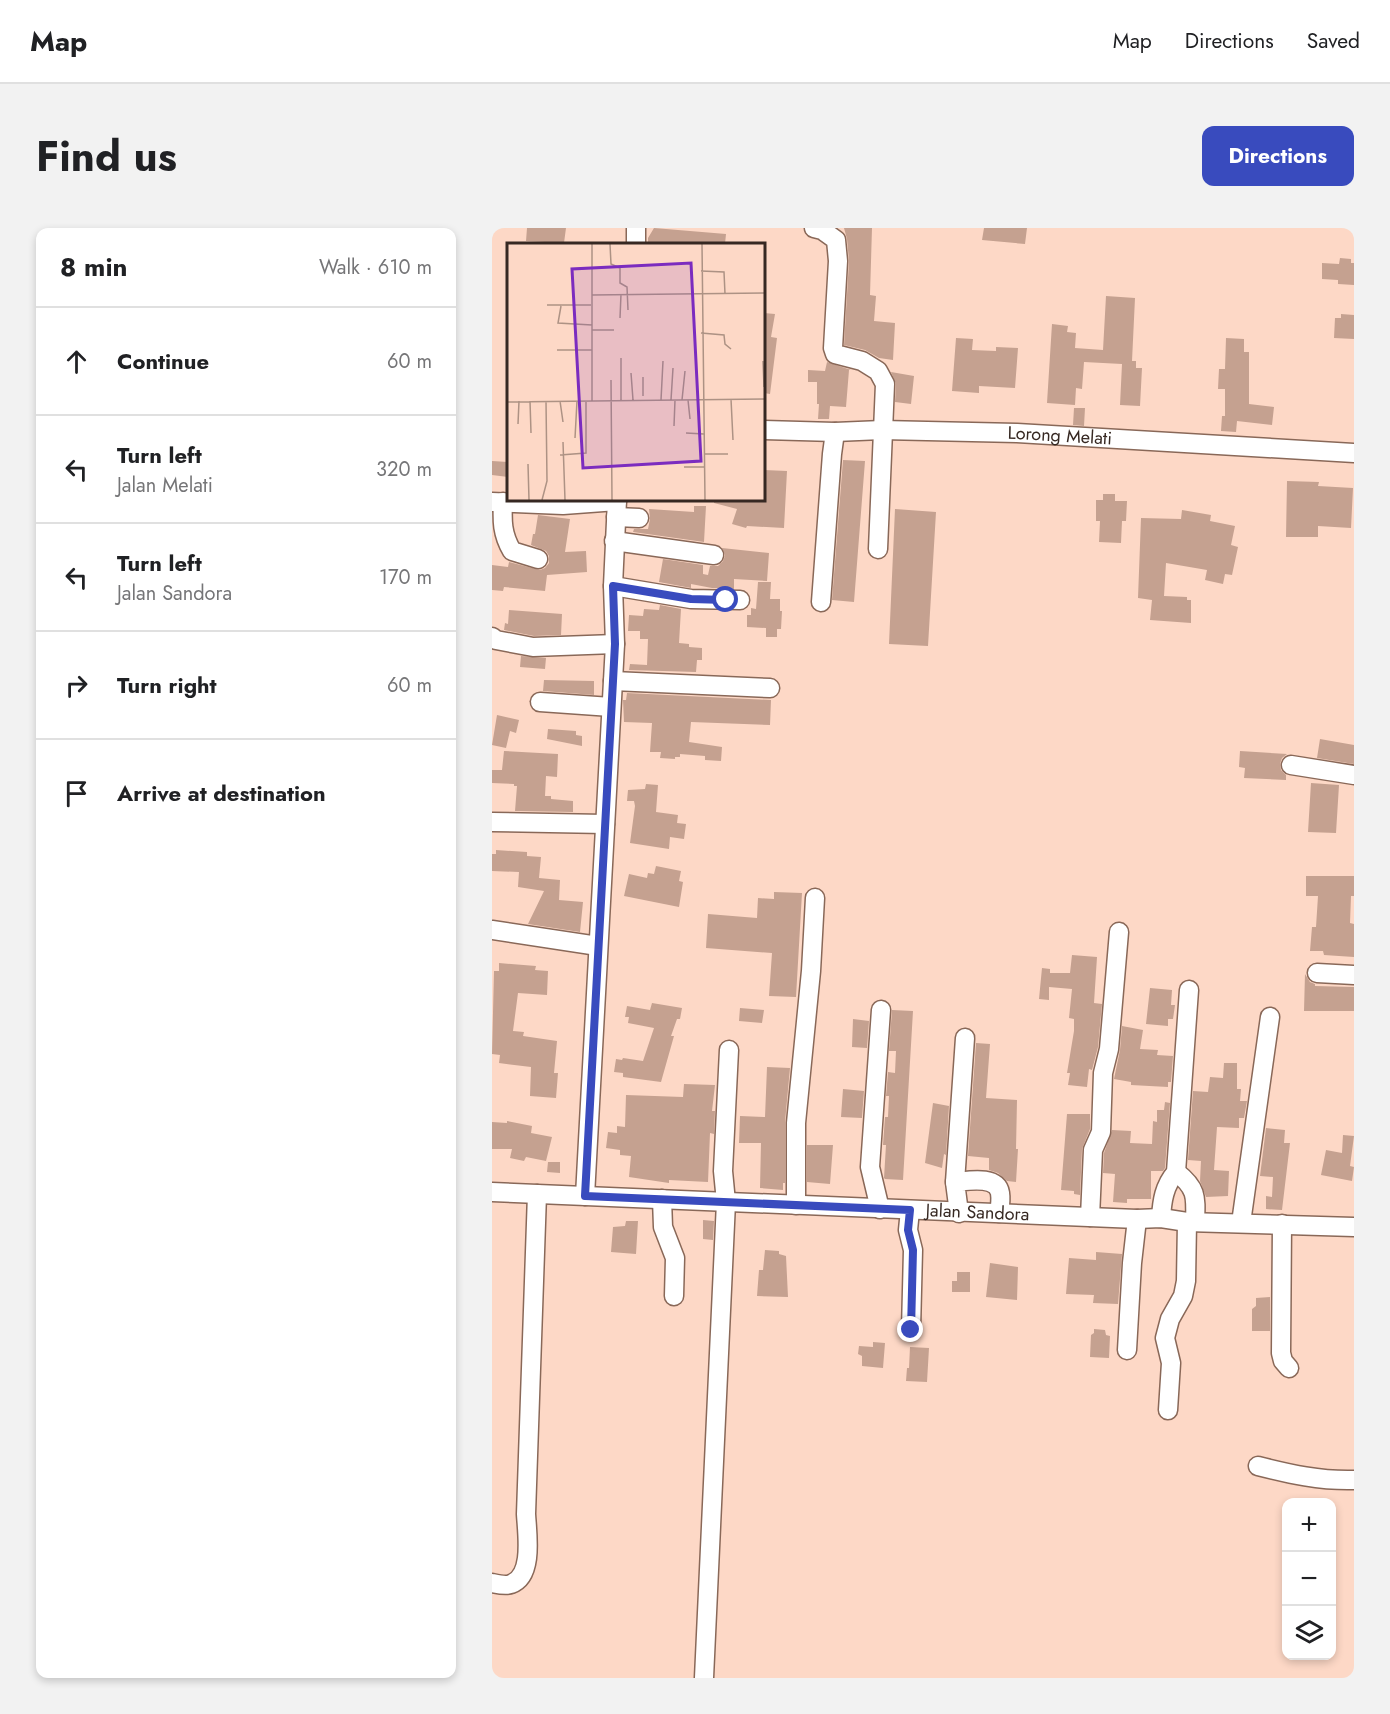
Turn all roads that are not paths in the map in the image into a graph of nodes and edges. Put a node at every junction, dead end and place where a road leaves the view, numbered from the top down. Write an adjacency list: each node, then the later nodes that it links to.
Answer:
1 (814, 228): 3 (street)
2 (765, 430): 4 (street, Lorong Melati)
3 (882, 430): 4 (street, Lorong Melati); 5 (street, Lorong Melati); 10 (street)
4 (835, 432): 15 (street)
5 (1354, 453)
6 (498, 502): 7 (street); 12 (street)
7 (616, 506): 8 (street); 9 (street)
8 (639, 518)
9 (614, 541): 11 (street); 13 (street)
10 (878, 549)
11 (714, 555)
12 (538, 559)
13 (613, 586): 14 (street); 17 (street)
14 (740, 600)
15 (821, 602)
16 (492, 637): 17 (street)
17 (615, 644): 18 (street)
18 (613, 681): 19 (street); 21 (street)
19 (770, 688)
20 (540, 702): 21 (street)
21 (611, 707): 25 (street)
22 (1291, 765): 23 (street)
23 (1354, 775)
24 (492, 822): 25 (street)
25 (605, 824): 29 (street)
26 (815, 898): 44 (street)
27 (492, 930): 29 (street)
28 (1119, 932): 49 (street)
29 (598, 945): 41 (street)
30 (1317, 973): 31 (street)
31 (1354, 975)
32 (1189, 990): 37 (street)
33 (881, 1010): 45 (street)
34 (1270, 1017): 53 (street)
35 (965, 1038): 38 (street)
36 (729, 1050): 43 (street)
37 (1176, 1173): 50 (street); 52 (street)
38 (955, 1182): 47 (street); 48 (street)
39 (492, 1192): 40 (street, Jalan Sandora)
40 (537, 1194): 41 (street, Jalan Sandora); 63 (street)
41 (585, 1196): 42 (street, Jalan Sandora)
42 (662, 1199): 43 (street, Jalan Sandora); 56 (street)
43 (726, 1202): 44 (street, Jalan Sandora); 64 (street)
44 (796, 1205): 45 (street, Jalan Sandora)
45 (880, 1209): 46 (street, Jalan Sandora)
46 (910, 1210): 47 (street, Jalan Sandora); 57 (street)
47 (959, 1213): 48 (street, Jalan Sandora)
48 (999, 1213): 49 (street, Jalan Sandora)
49 (1090, 1217): 51 (street, Jalan Sandora)
50 (1161, 1218): 51 (street, Jalan Sandora); 52 (street, Jalan Sandora)
51 (1137, 1219): 58 (street)
52 (1191, 1221): 53 (street, Jalan Sandora); 60 (street)
53 (1241, 1223): 54 (street, Jalan Sandora)
54 (1281, 1224): 55 (street, Jalan Sandora); 59 (street)
55 (1354, 1227)
56 (674, 1296)
57 (911, 1330)
58 (1127, 1350)
59 (1289, 1368)
60 (1168, 1410)
61 (1258, 1466): 62 (street)
62 (1354, 1480)
63 (492, 1583)
64 (704, 1678)

